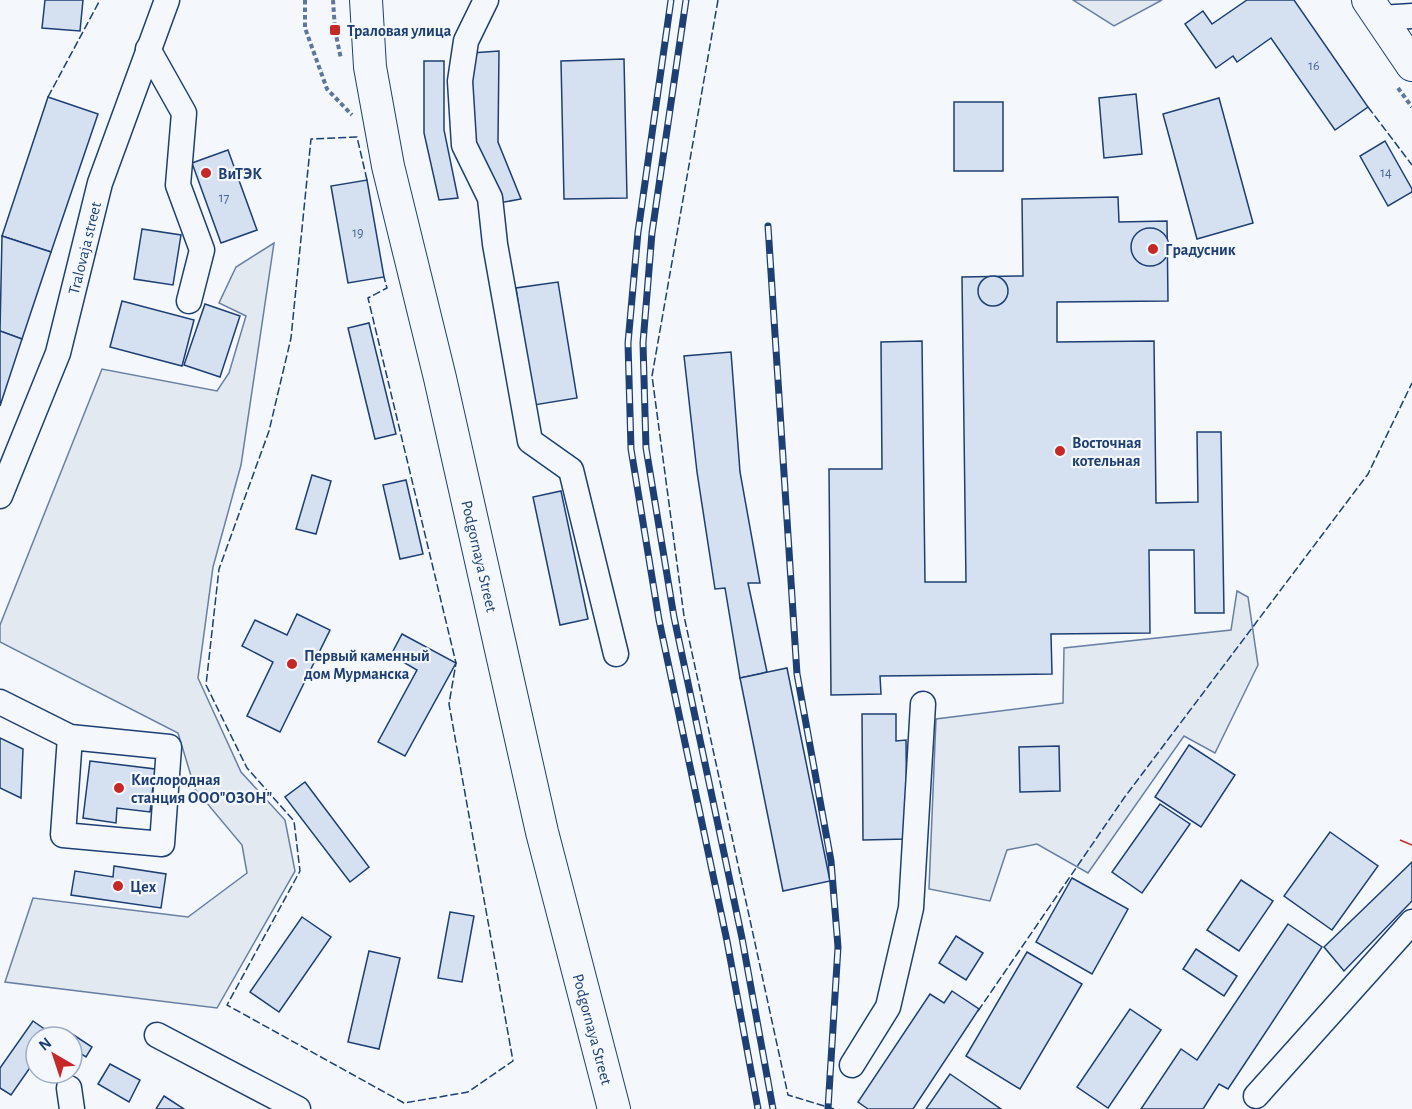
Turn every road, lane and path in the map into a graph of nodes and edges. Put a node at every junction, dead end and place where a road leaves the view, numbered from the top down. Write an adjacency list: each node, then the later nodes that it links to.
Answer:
1 (167, 0): 7 (street, Tralovaja street)
2 (305, 0): 9 (path)
3 (366, 0): 21 (main road, Podgornaya Street)
4 (486, 0): 12 (street)
5 (1374, 9): 6 (street); 8 (main road)
6 (1412, 16)
7 (148, 49): 10 (street); 11 (street, Tralovaja street)
8 (1412, 65)
9 (355, 118)
10 (189, 301)
11 (0, 496)
12 (616, 654)
13 (0, 702): 15 (street)
14 (923, 704): 18 (street)
15 (70, 737): 15 (street)
16 (1412, 922): 19 (street)
17 (157, 1035): 20 (street)
18 (852, 1065)
19 (1256, 1096)
20 (298, 1109)
21 (614, 1109)

